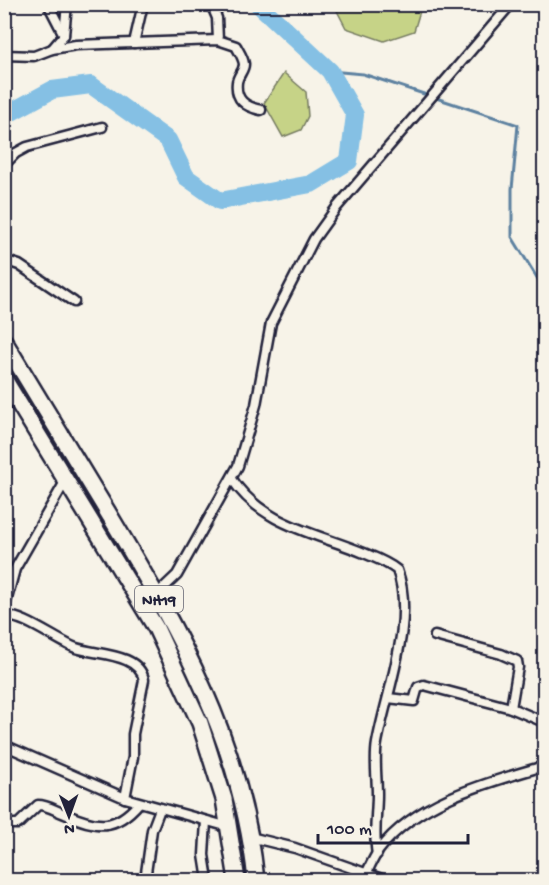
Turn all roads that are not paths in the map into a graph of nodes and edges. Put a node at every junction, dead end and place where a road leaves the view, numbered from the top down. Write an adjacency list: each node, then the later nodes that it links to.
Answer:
1 (48, 4): 6 (street)
2 (67, 4): 6 (street)
3 (143, 4): 8 (street)
4 (211, 4): 7 (street)
5 (511, 4): 20 (street)
6 (64, 35): 9 (street)
7 (218, 40): 8 (street); 11 (street)
8 (134, 43): 9 (street)
9 (52, 49): 10 (street)
10 (4, 55)
11 (261, 110)
12 (102, 127): 13 (street)
13 (4, 165)
14 (4, 260): 17 (street)
15 (4, 276): 16 (street)
16 (4, 289)
17 (74, 302)
18 (4, 341): 22 (highway, NH19)
19 (4, 379): 21 (highway, NH19)
20 (232, 478): 22 (street); 26 (street)
21 (66, 480): 23 (street); 36 (highway, NH19)
22 (157, 594): 37 (highway, NH19)
23 (4, 610)
24 (4, 617): 31 (street)
25 (435, 636): 27 (street)
26 (388, 698): 27 (street); 38 (street)
27 (511, 708): 28 (street)
28 (544, 722)
29 (4, 745): 31 (street)
30 (544, 766): 38 (street)
31 (125, 798): 32 (street)
32 (139, 803): 33 (street); 35 (street)
33 (160, 808): 34 (street); 40 (street)
34 (206, 821): 36 (street); 41 (street)
35 (4, 824)
36 (229, 827): 42 (highway, NH19)
37 (250, 837): 39 (street); 43 (highway, NH19)
38 (377, 854): 39 (street)
39 (366, 874): 44 (street)
40 (145, 880)
41 (208, 880)
42 (237, 880)
43 (256, 880)
44 (385, 880)

